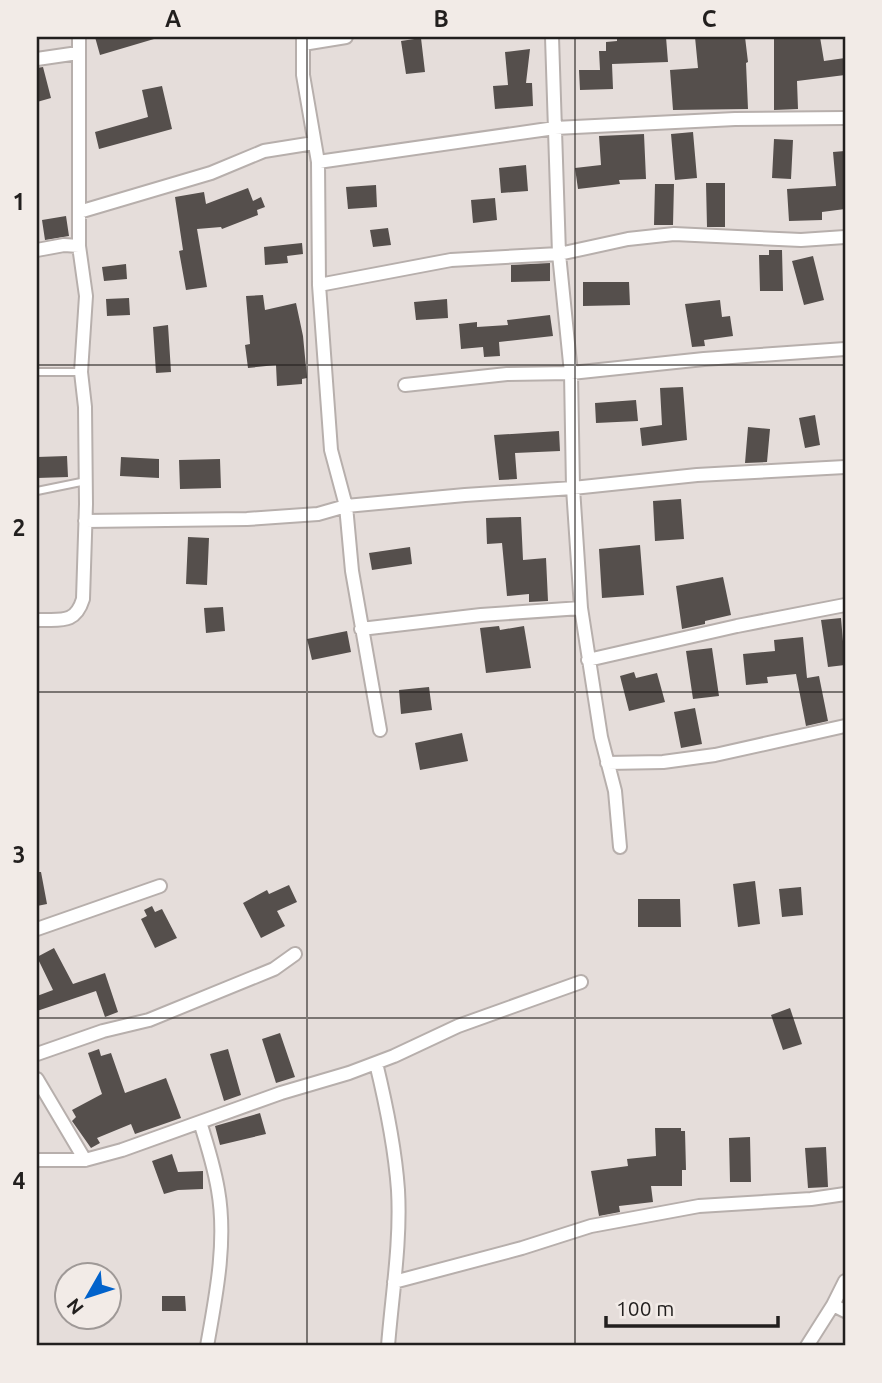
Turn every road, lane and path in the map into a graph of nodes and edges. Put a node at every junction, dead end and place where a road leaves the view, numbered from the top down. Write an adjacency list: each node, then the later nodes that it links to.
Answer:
1 (79, 37): 5 (street)
2 (346, 37): 4 (street)
3 (552, 37): 8 (street)
4 (303, 40): 9 (street)
5 (78, 53): 6 (street); 11 (street)
6 (37, 59)
7 (845, 118): 8 (street)
8 (555, 128): 10 (street); 15 (street)
9 (314, 143): 10 (street); 11 (street)
10 (318, 162): 16 (street)
11 (79, 212): 13 (street)
12 (845, 237): 15 (street)
13 (79, 246): 14 (street); 19 (street)
14 (37, 250)
15 (559, 254): 16 (street); 20 (street)
16 (319, 285): 26 (street)
17 (845, 349): 20 (street)
18 (37, 372): 19 (lane)
19 (81, 372): 23 (street)
20 (572, 373): 21 (street); 24 (street)
21 (405, 385)
22 (845, 467): 24 (street)
23 (86, 481): 25 (lane); 27 (street)
24 (573, 488): 26 (street); 29 (street)
25 (37, 491)
26 (346, 506): 27 (street); 31 (street)
27 (85, 521): 30 (street)
28 (845, 605): 32 (street)
29 (582, 608): 31 (street); 32 (street)
30 (37, 620)
31 (361, 629): 34 (street)
32 (588, 660): 35 (street)
33 (845, 726): 35 (street)
34 (380, 730)
35 (607, 763): 36 (street)
36 (620, 847)
37 (160, 886): 38 (street)
38 (37, 929)
39 (295, 954): 41 (street)
40 (581, 982): 42 (street)
41 (37, 1054)
42 (376, 1063): 44 (street); 49 (street)
43 (37, 1079): 46 (street)
44 (200, 1122): 46 (street); 51 (street)
45 (37, 1160): 46 (street)
46 (85, 1160)
47 (845, 1194): 49 (street)
48 (845, 1281): 50 (street)
49 (394, 1282): 52 (street)
50 (839, 1308): 53 (street)
51 (207, 1346)
52 (388, 1346)
53 (807, 1346)

